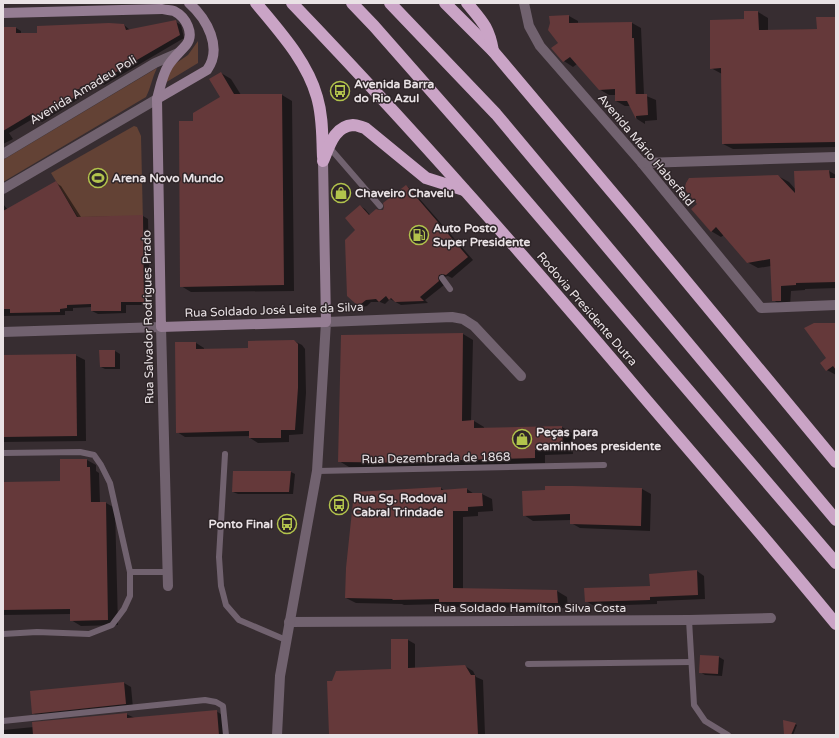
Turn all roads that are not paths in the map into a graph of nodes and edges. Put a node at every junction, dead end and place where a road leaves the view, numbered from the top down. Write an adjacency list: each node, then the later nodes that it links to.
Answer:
1 (189, 3): 13 (main road)
2 (256, 3): 17 (highway)
3 (292, 3): 20 (highway, Rodovia Presidente Dutra)
4 (352, 3): 37 (highway, Rodovia Presidente Dutra)
5 (390, 3): 34 (highway)
6 (445, 3): 12 (highway)
7 (467, 3): 12 (highway)
8 (524, 3): 18 (street, Avenida Mário Haberfeld)
9 (135, 6): 10 (main road, Rua Salvador Rodrigues Prado); 11 (main road, Rua Salvador Rodrigues Prado)
10 (3, 13)
11 (178, 52): 13 (main road, Rua Salvador Rodrigues Prado); 15 (street, Avenida Amadeu Poli)
12 (493, 52): 31 (highway)
13 (157, 99): 19 (street); 26 (main road, Rua Salvador Rodrigues Prado)
14 (329, 147): 17 (highway); 20 (highway); 21 (lane)
15 (3, 154)
16 (836, 157): 18 (street)
17 (323, 161): 25 (main road)
18 (642, 163): 24 (street, Avenida Mário Haberfeld)
19 (3, 189)
20 (464, 190): 44 (highway, Rodovia Presidente Dutra)
21 (380, 206)
22 (442, 278): 23 (lane)
23 (450, 289)
24 (836, 305)
25 (326, 322): 26 (main road, Rua Soldado José Leite da Silva); 28 (street, Rua Soldado José Leite da Silva); 33 (street)
26 (160, 327): 27 (street, Rua Soldado José Leite da Silva); 39 (street, Rua Salvador Rodrigues Prado)
27 (3, 332)
28 (521, 376)
29 (3, 454): 38 (lane)
30 (225, 454): 46 (lane)
31 (836, 462)
32 (604, 465): 33 (lane, Rua Dezembrada de 1868)
33 (317, 471): 43 (street)
34 (823, 504): 35 (highway); 36 (highway)
35 (836, 515)
36 (836, 520)
37 (836, 563)
38 (130, 572): 39 (lane); 45 (lane)
39 (166, 572): 40 (street, Rua Salvador Rodrigues Prado)
40 (168, 586)
41 (771, 618): 42 (street, Rua Soldado Hamílton Silva Costa)
42 (689, 620): 43 (street, Rua Soldado Hamílton Silva Costa); 47 (lane)
43 (289, 622): 46 (street)
44 (836, 624)
45 (3, 634)
46 (286, 640): 51 (street)
47 (692, 662): 48 (lane); 52 (lane)
48 (528, 664)
49 (3, 721): 50 (lane)
50 (226, 735)
51 (277, 735)
52 (728, 735)

